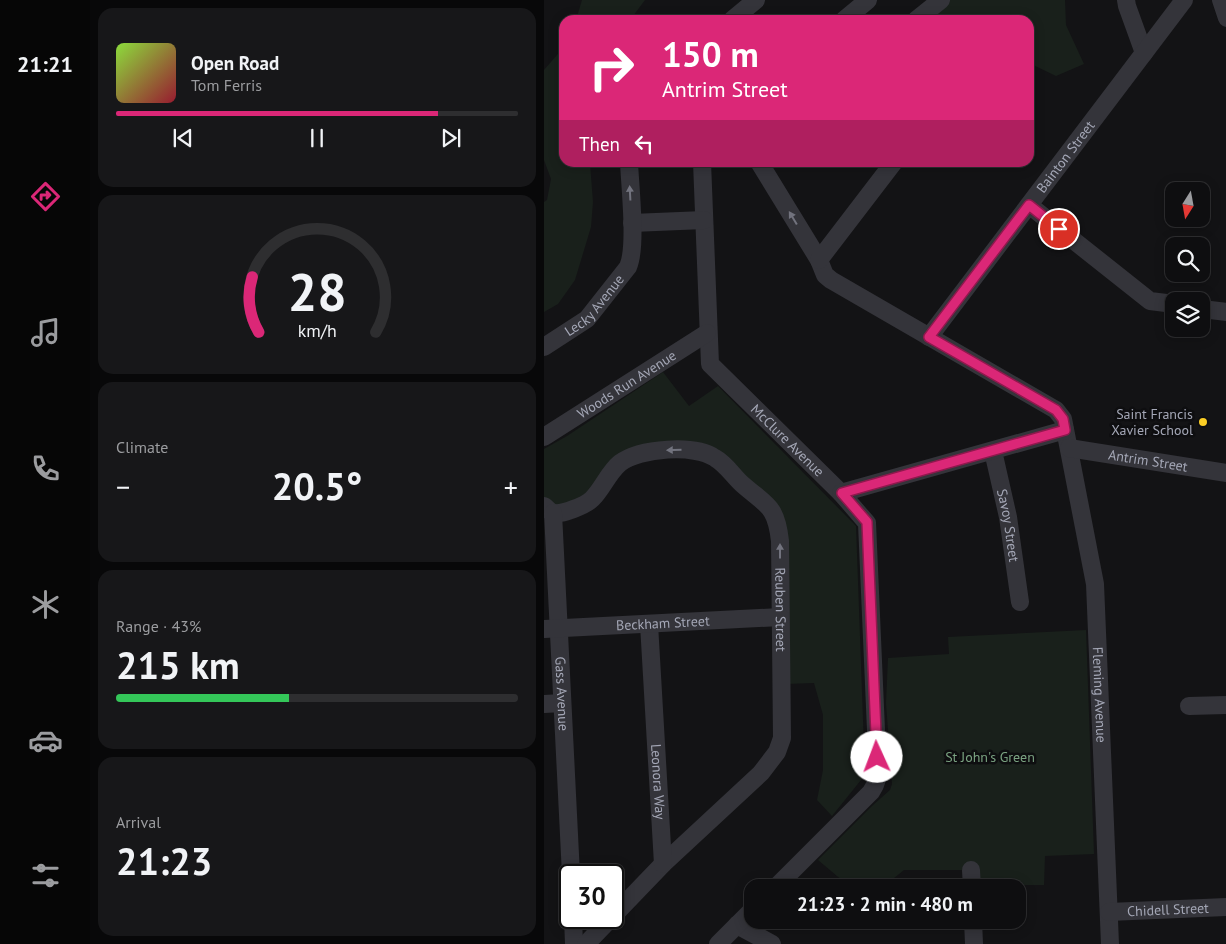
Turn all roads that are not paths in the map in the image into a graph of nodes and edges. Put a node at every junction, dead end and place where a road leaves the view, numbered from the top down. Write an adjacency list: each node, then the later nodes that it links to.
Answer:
1 (756, 0): 7 (street)
2 (868, 0): 8 (street)
3 (941, 0): 9 (street)
4 (1126, 0): 11 (street)
5 (1184, 0): 11 (street, Bainton Street)
6 (1221, 0): 10 (street)
7 (738, 15)
8 (850, 15)
9 (922, 15)
10 (1226, 18)
11 (1144, 52): 16 (street, Bainton Street)
12 (629, 167): 18 (street, Lecky Avenue, one-way to 12)
13 (702, 167): 17 (street, McClure Avenue)
14 (762, 167): 19 (street, Fleming Avenue, one-way to 14)
15 (890, 167): 19 (street)
16 (1029, 205): 20 (street); 24 (street, Bainton Street)
17 (704, 220): 18 (street); 23 (street, McClure Avenue)
18 (632, 223): 25 (street, Lecky Avenue)
19 (819, 260): 24 (street, Fleming Avenue)
20 (1165, 303)
21 (1210, 310): 22 (street)
22 (1226, 312)
23 (708, 333): 27 (street, Woods Run Avenue); 31 (street, McClure Avenue)
24 (929, 337): 26 (street, Fleming Avenue)
25 (544, 347)
26 (1065, 430): 28 (street, Fleming Avenue); 29 (street)
27 (544, 437)
28 (1069, 448): 30 (street, Antrim Street); 46 (street, Fleming Avenue)
29 (993, 451): 31 (street); 33 (street, Savoy Street)
30 (1226, 473)
31 (842, 493): 43 (street, McClure Avenue)
32 (548, 510): 34 (street, Reuben Street, one-way to 32); 36 (street, Gass Avenue)
33 (1020, 602)
34 (780, 617): 35 (street, Beckham Street); 42 (street, Reuben Street)
35 (649, 624): 36 (street, Beckham Street); 42 (street, Leonora Way)
36 (551, 629): 37 (street, Gass Avenue)
37 (562, 703): 38 (street); 41 (street, Gass Avenue)
38 (544, 704)
39 (1226, 705): 40 (street)
40 (1189, 706)
41 (569, 864)
42 (664, 864): 44 (street, Reuben Street)
43 (784, 879)
44 (624, 905)
45 (1226, 907): 46 (street, Chidell Street)
46 (1109, 912): 57 (street, Fleming Avenue)
47 (744, 918): 48 (street)
48 (737, 925): 54 (street); 55 (street)
49 (573, 929): 52 (street)
50 (600, 929): 53 (street, Reuben Street)
51 (973, 929): 56 (street)
52 (574, 944)
53 (586, 944)
54 (718, 944)
55 (772, 944)
56 (974, 944)
57 (1110, 944)

